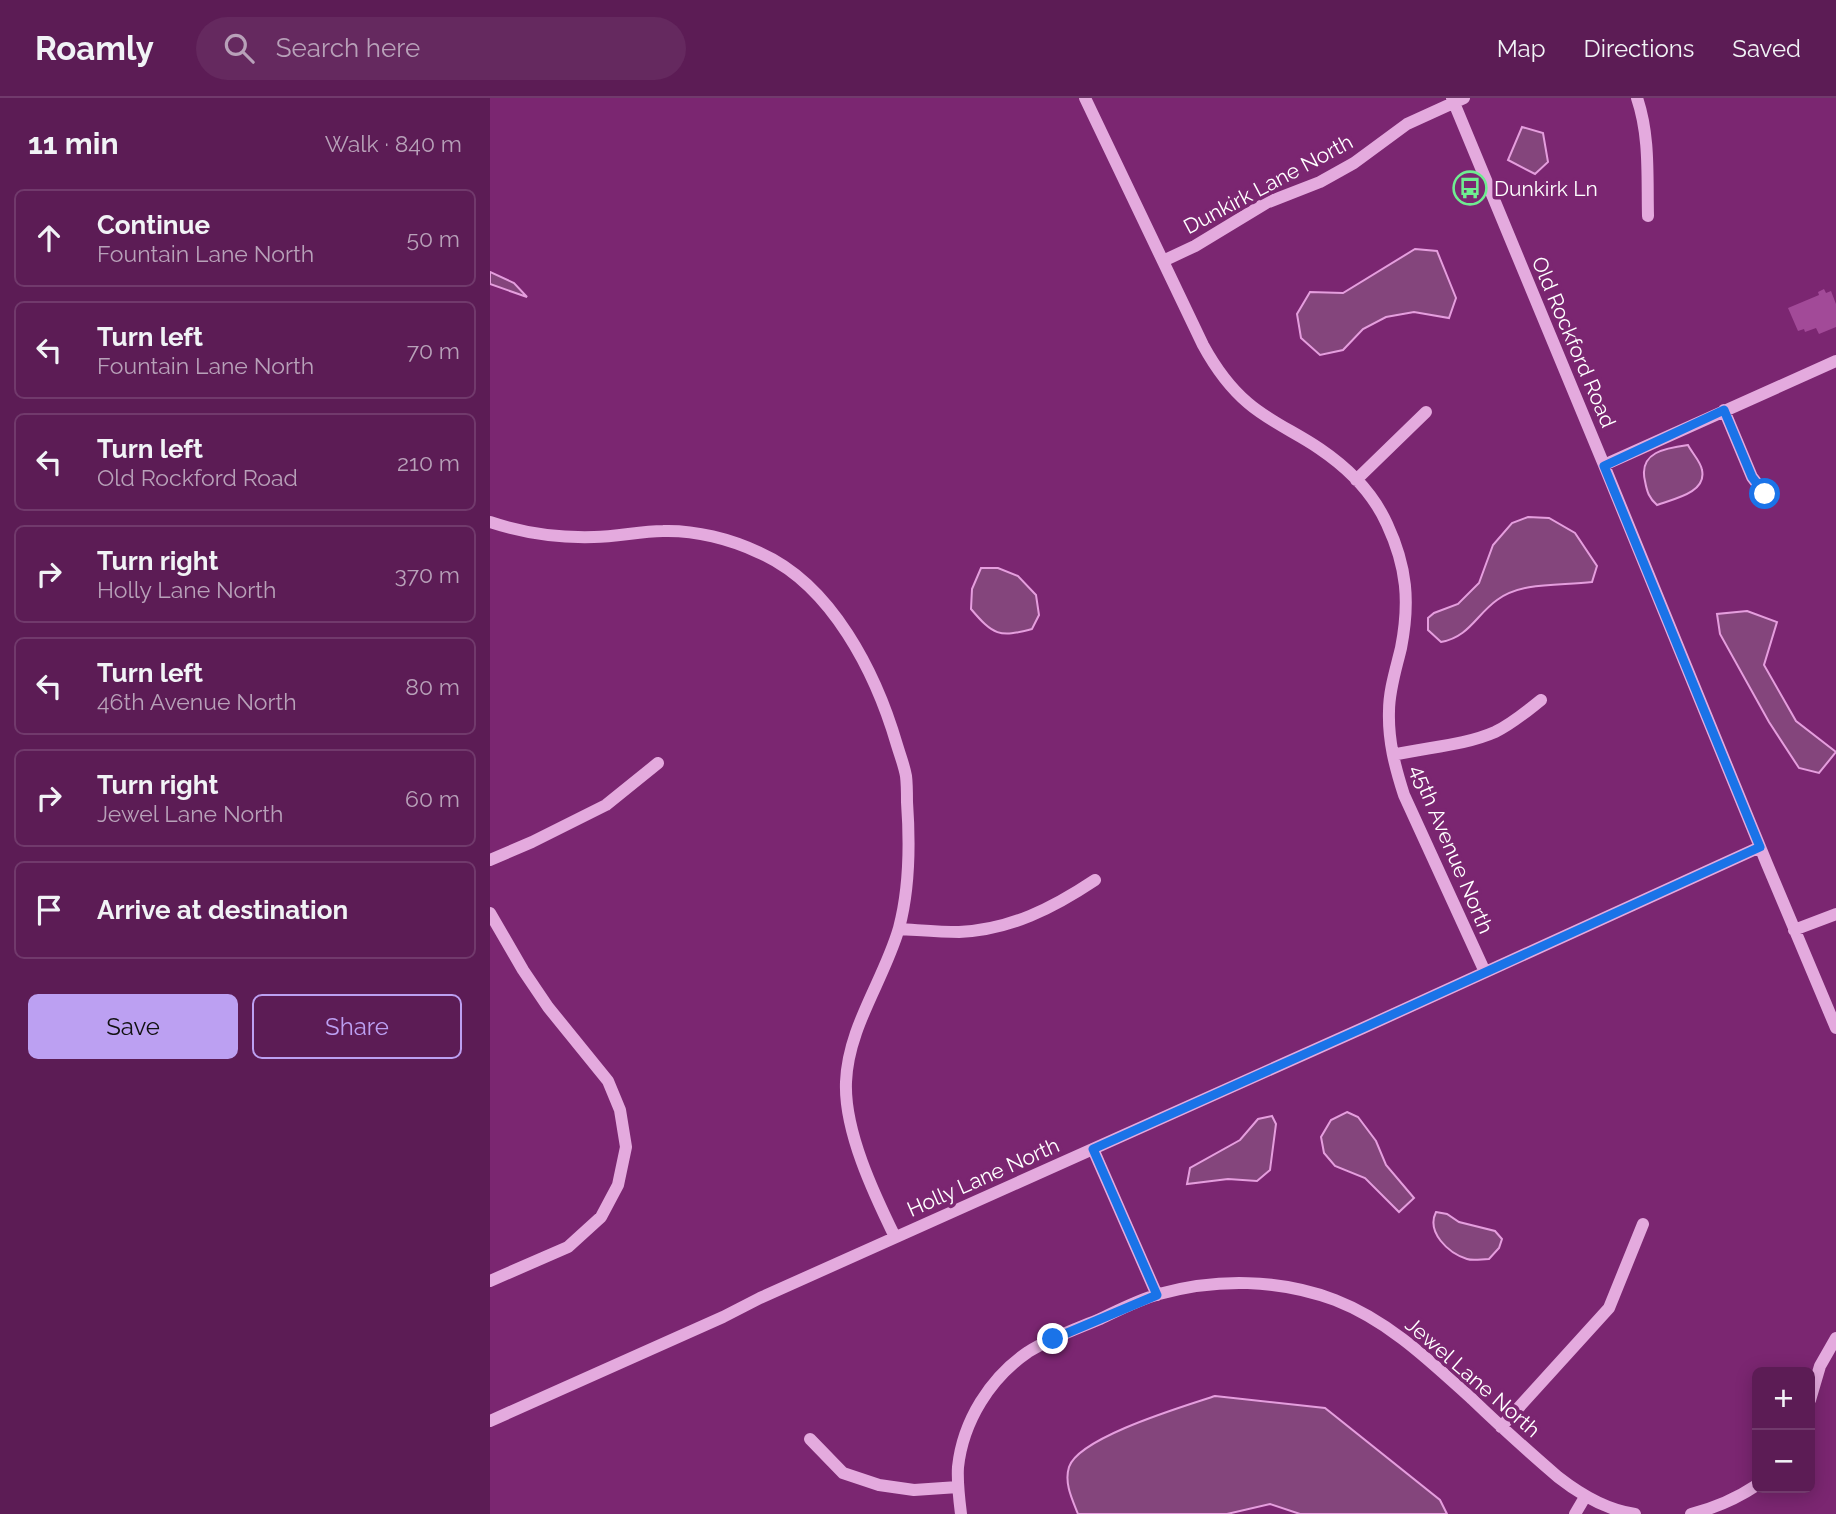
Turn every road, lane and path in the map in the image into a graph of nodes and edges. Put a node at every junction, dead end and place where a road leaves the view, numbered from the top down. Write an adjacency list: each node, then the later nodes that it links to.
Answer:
1 (1085, 98): 5 (street, 45th Avenue North)
2 (1637, 98): 4 (street)
3 (1457, 100): 5 (street, Dunkirk Lane North); 9 (street, Old Rockford Road)
4 (1648, 216)
5 (1163, 261): 10 (street, 45th Avenue North)
6 (1836, 361): 7 (street)
7 (1724, 410): 9 (street); 11 (street)
8 (1426, 412): 10 (street)
9 (1604, 466): 16 (street, Old Rockford Road)
10 (1356, 480): 14 (street, 45th Avenue North)
11 (1765, 494)
12 (490, 522): 21 (street)
13 (1541, 700): 14 (street)
14 (1393, 755): 23 (street, 45th Avenue North)
15 (657, 763): 17 (street)
16 (1760, 847): 22 (street, Old Rockford Road); 23 (street, Holly Lane North)
17 (490, 860)
18 (1095, 880): 21 (street)
19 (490, 913): 28 (street)
20 (1836, 915): 22 (street)
21 (899, 929): 27 (street)
22 (1794, 930): 24 (street, Old Rockford Road)
23 (1485, 972): 25 (street, Holly Lane North)
24 (1836, 1028)
25 (1093, 1149): 27 (street, Holly Lane North); 29 (street)
26 (1643, 1224): 33 (street)
27 (895, 1237): 32 (street, Holly Lane North)
28 (490, 1281)
29 (1157, 1295): 33 (street, Jewel Lane North); 35 (street, Jewel Lane North)
30 (1836, 1338): 31 (street)
31 (1815, 1383)
32 (490, 1421)
33 (1501, 1427): 37 (street, Jewel Lane North)
34 (810, 1439): 35 (street)
35 (958, 1487): 38 (street, Jewel Lane North)
36 (1752, 1488): 41 (street)
37 (1585, 1497): 39 (street); 40 (street, Jewel Lane North)
38 (961, 1514)
39 (1575, 1514)
40 (1635, 1514)
41 (1691, 1514)

